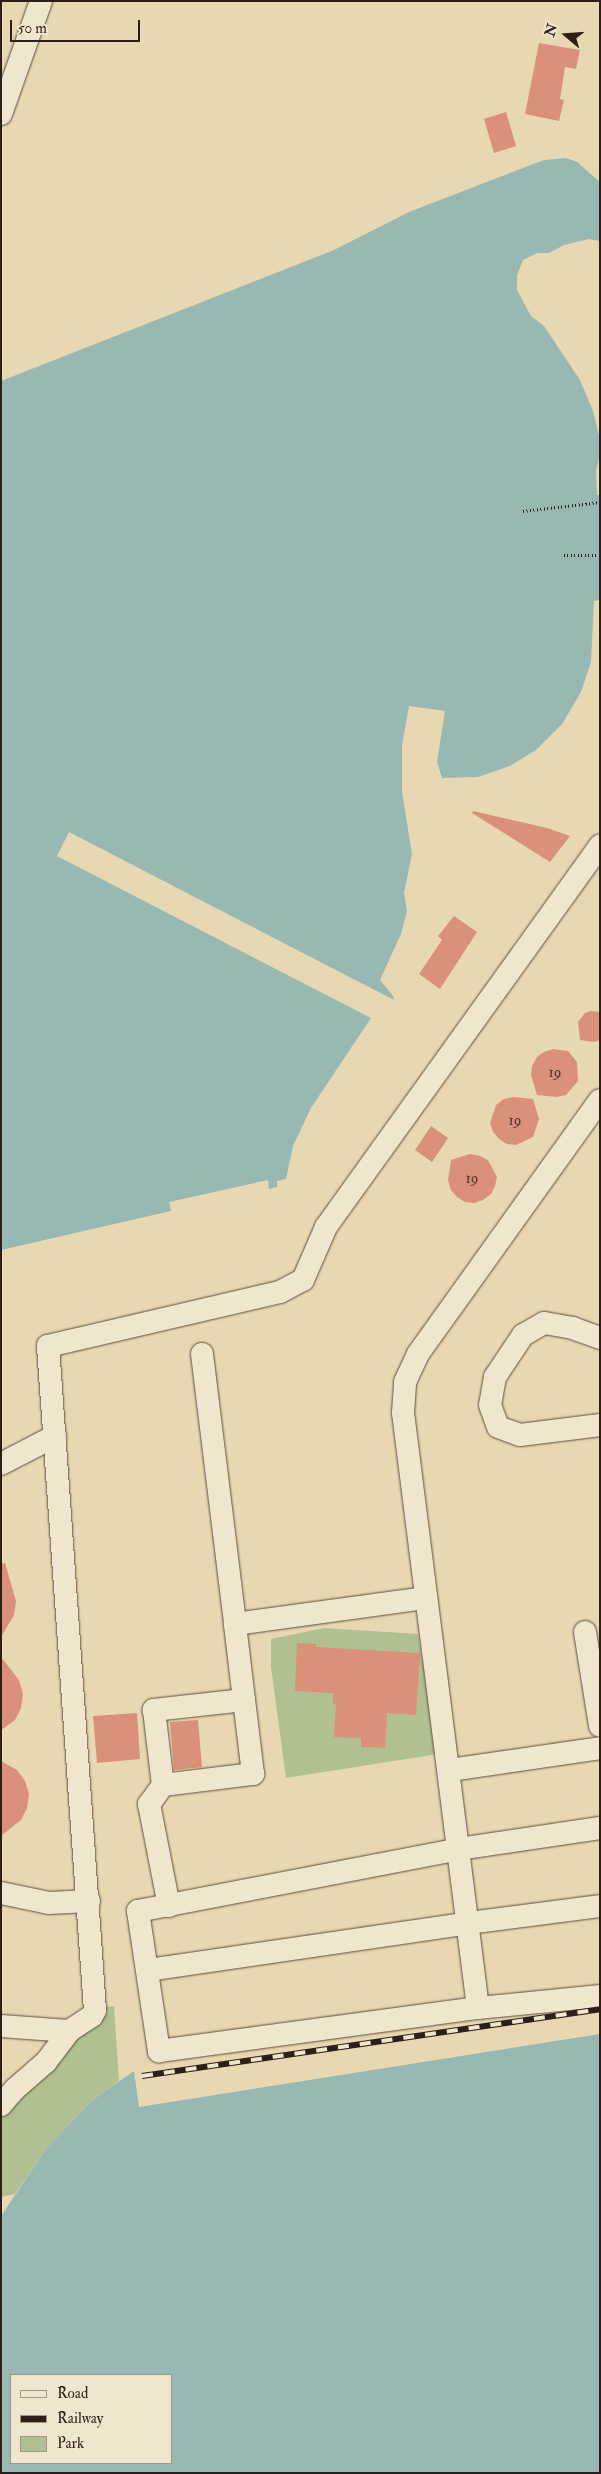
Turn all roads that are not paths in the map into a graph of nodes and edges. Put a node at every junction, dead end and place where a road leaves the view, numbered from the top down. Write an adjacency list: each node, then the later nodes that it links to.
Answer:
1 (41, 1): 2 (lane)
2 (1, 114)
3 (600, 845): 8 (lane)
4 (600, 1100): 10 (lane)
5 (600, 1338): 7 (lane)
6 (202, 1354): 11 (lane)
7 (600, 1425)
8 (55, 1436): 9 (lane); 21 (lane)
9 (1, 1464)
10 (426, 1598): 11 (lane); 16 (lane)
11 (235, 1624): 13 (lane)
12 (586, 1632): 14 (lane)
13 (244, 1700): 17 (lane); 17 (lane)
14 (600, 1726)
15 (600, 1748): 16 (lane)
16 (450, 1770): 19 (lane)
17 (163, 1785): 22 (lane)
18 (600, 1828): 19 (lane)
19 (460, 1849): 22 (lane); 24 (lane)
20 (1, 1893): 21 (lane)
21 (89, 1901): 29 (lane)
22 (169, 1906): 25 (lane)
23 (600, 1906): 24 (lane)
24 (468, 1923): 25 (lane); 27 (lane)
25 (148, 1970): 27 (lane)
26 (600, 1996): 27 (lane)
27 (478, 2008)
28 (1, 2026): 29 (lane)
29 (68, 2031): 30 (lane)
30 (1, 2105)

